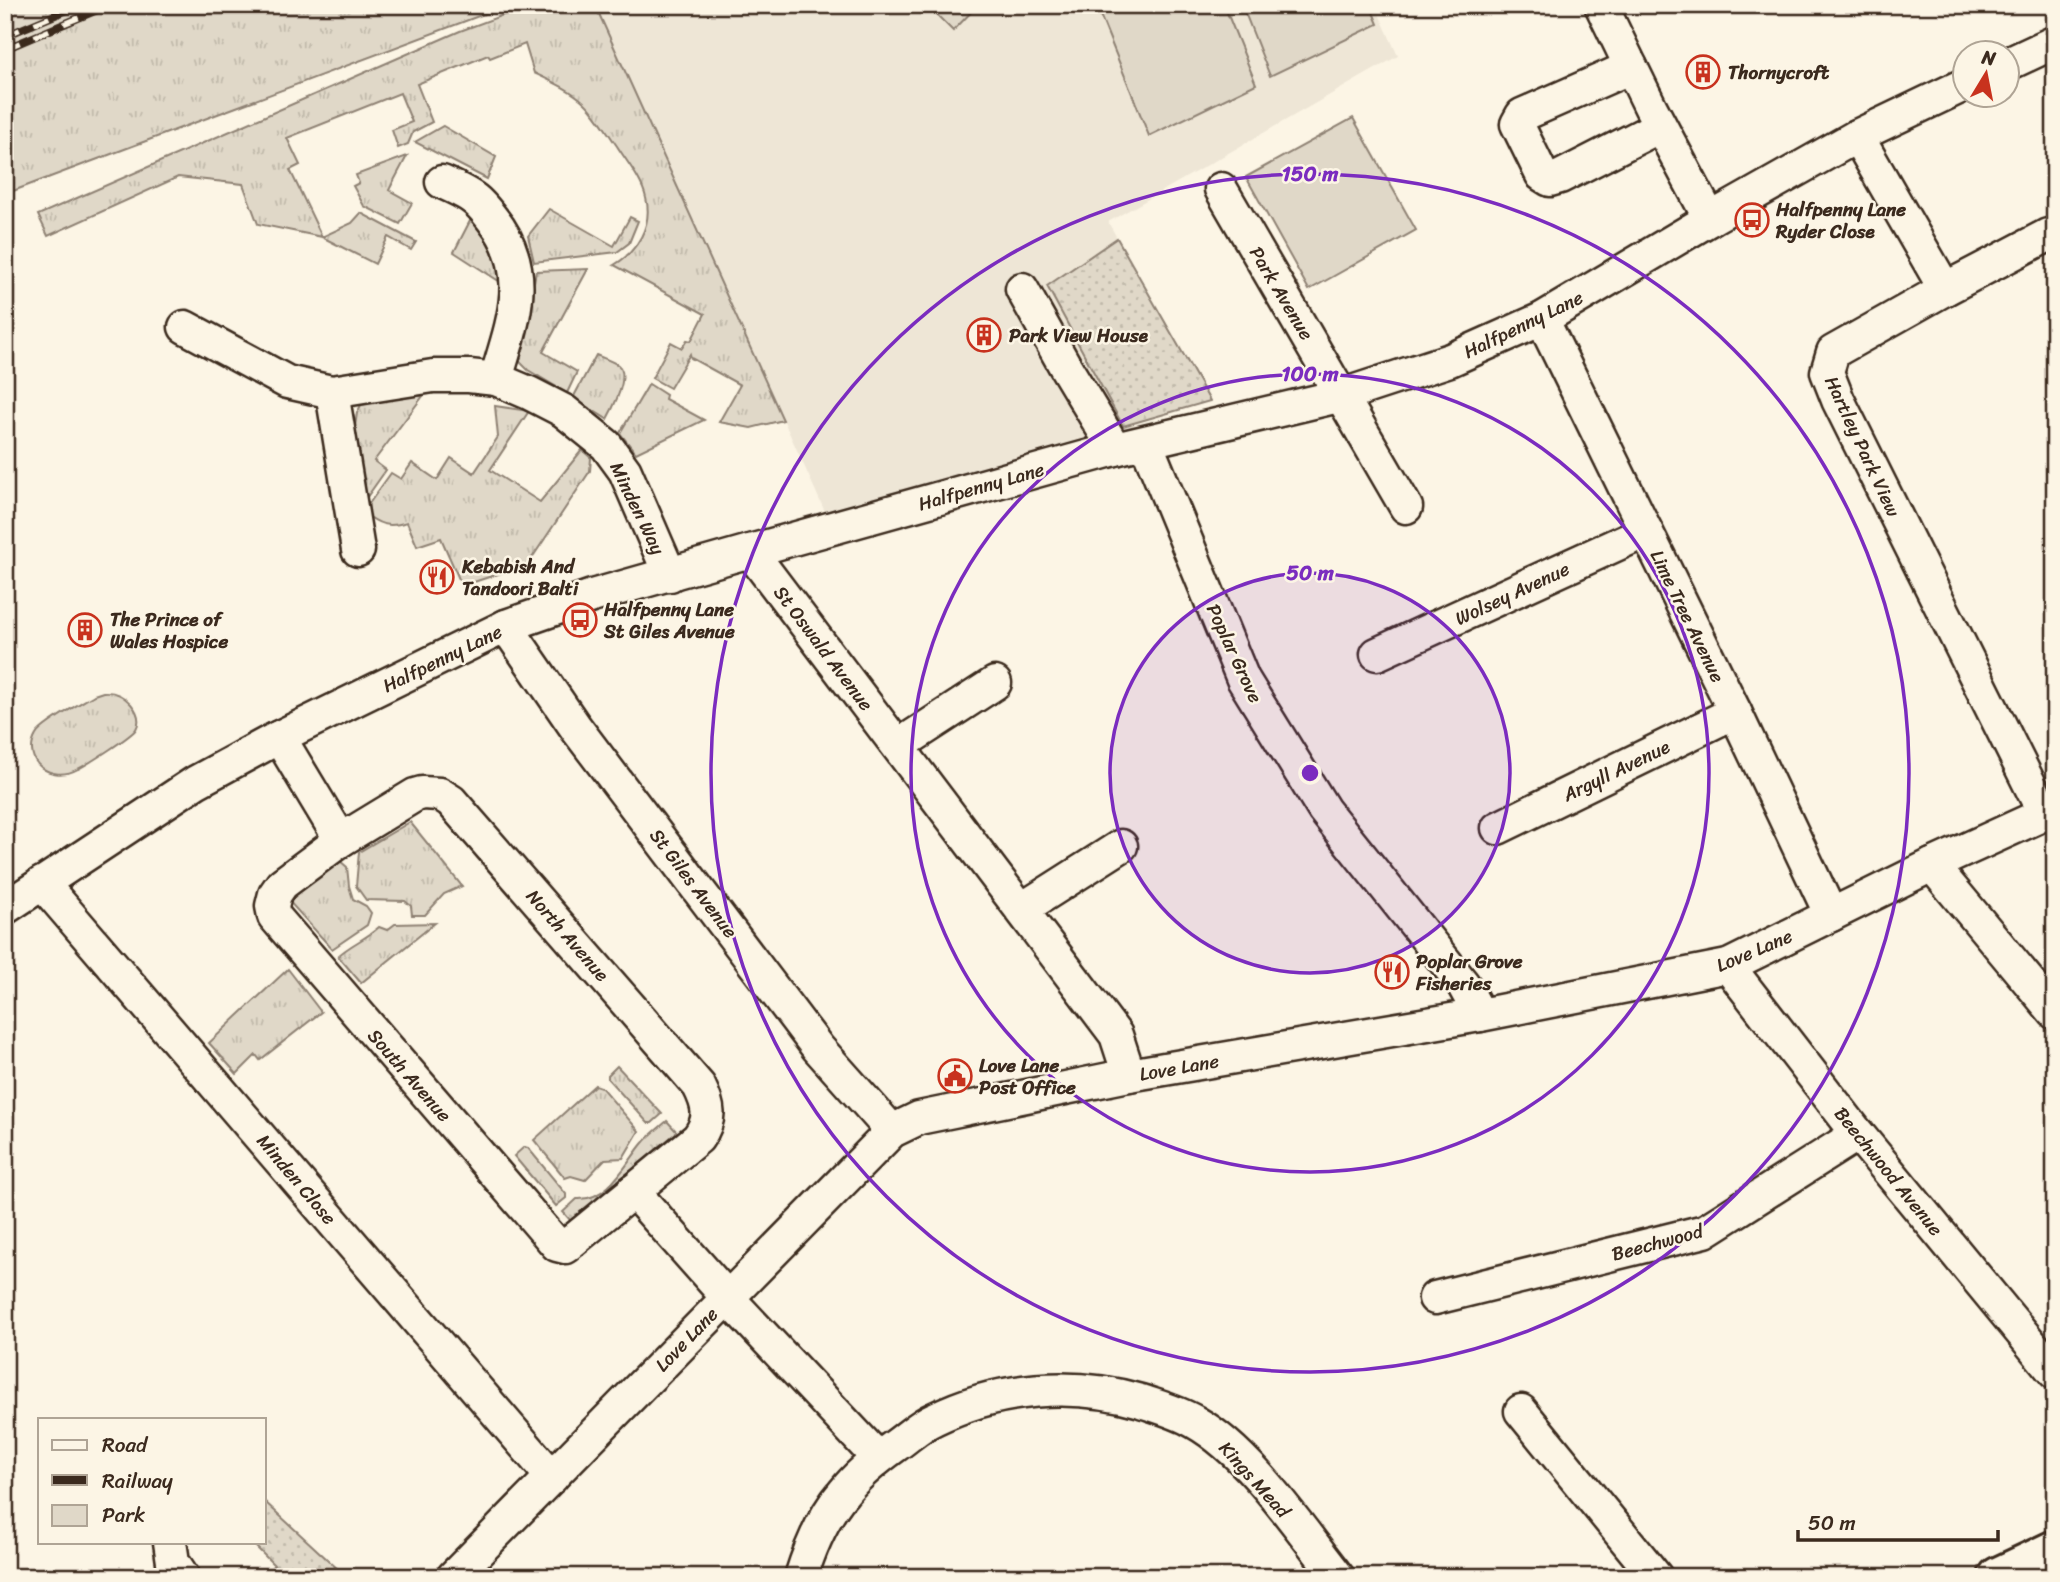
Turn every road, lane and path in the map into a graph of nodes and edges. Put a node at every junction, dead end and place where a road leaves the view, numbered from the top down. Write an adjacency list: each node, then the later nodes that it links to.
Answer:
1 (1601, 5): 4 (street)
2 (2055, 42): 3 (street)
3 (2022, 57)
4 (1631, 67): 6 (street); 6 (street)
5 (1952, 90): 7 (street, Halfpenny Lane)
6 (1660, 126): 10 (street)
7 (1857, 136): 10 (street, Halfpenny Lane); 13 (street)
8 (442, 181): 16 (street)
9 (1221, 189): 18 (street, Park Avenue)
10 (1710, 219): 14 (street, Halfpenny Lane)
11 (2055, 234): 13 (street, Hartley Park View)
12 (1022, 289): 19 (street, Poplar Grove)
13 (1945, 289): 31 (street, Hartley Park View)
14 (1542, 319): 18 (street, Halfpenny Lane); 21 (street, Lime Tree Avenue)
15 (185, 327): 17 (street, Minden Way)
16 (496, 379): 17 (street, Minden Way); 24 (street, Minden Way)
17 (332, 392): 22 (street)
18 (1343, 395): 19 (street, Halfpenny Lane); 20 (street, Park Avenue)
19 (1130, 446): 23 (street, Halfpenny Lane); 42 (street, Poplar Grove)
20 (1406, 507)
21 (1646, 531): 26 (street, Wolsey Avenue); 28 (street, Lime Tree Avenue)
22 (358, 550)
23 (750, 551): 24 (street, Halfpenny Lane); 30 (street, St Oswald Avenue)
24 (670, 575): 25 (street, Halfpenny Lane)
25 (506, 626): 29 (street, Halfpenny Lane); 44 (street, St Giles Avenue)
26 (1377, 654)
27 (995, 683): 30 (street)
28 (1735, 712): 32 (street, Argyll Avenue); 39 (street, Lime Tree Avenue)
29 (279, 737): 33 (street); 36 (street, Halfpenny Lane)
30 (898, 746): 38 (street, St Oswald Avenue)
31 (2049, 811): 35 (street, Love Lane)
32 (1498, 828)
33 (341, 840): 46 (street, South Avenue); 46 (street, North Avenue)
34 (1121, 845): 38 (street)
35 (1932, 865): 39 (street, Love Lane); 41 (street)
36 (42, 883): 37 (street, Halfpenny Lane); 52 (street, Minden Close)
37 (5, 908)
38 (1022, 909): 43 (street, St Oswald Avenue)
39 (1831, 915): 40 (street, Love Lane)
40 (1728, 966): 42 (street, Love Lane); 45 (street, Beechwood Avenue)
41 (2055, 1013)
42 (1480, 1015): 43 (street, Love Lane)
43 (1129, 1075): 44 (street, Love Lane)
44 (892, 1130): 47 (street, Love Lane)
45 (1858, 1134): 48 (street, Beechwood); 49 (street, Beechwood Avenue)
46 (633, 1191): 47 (street)
47 (727, 1297): 51 (street); 52 (street, Love Lane)
48 (1435, 1298)
49 (2055, 1373)
50 (1521, 1411): 57 (street)
51 (878, 1458): 55 (street, Kings Mead); 56 (street, Kings Mead)
52 (552, 1477): 54 (street, Love Lane)
53 (2055, 1550): 58 (main road)
54 (453, 1577)
55 (801, 1577)
56 (1338, 1577)
57 (1656, 1577)
58 (1998, 1577)

